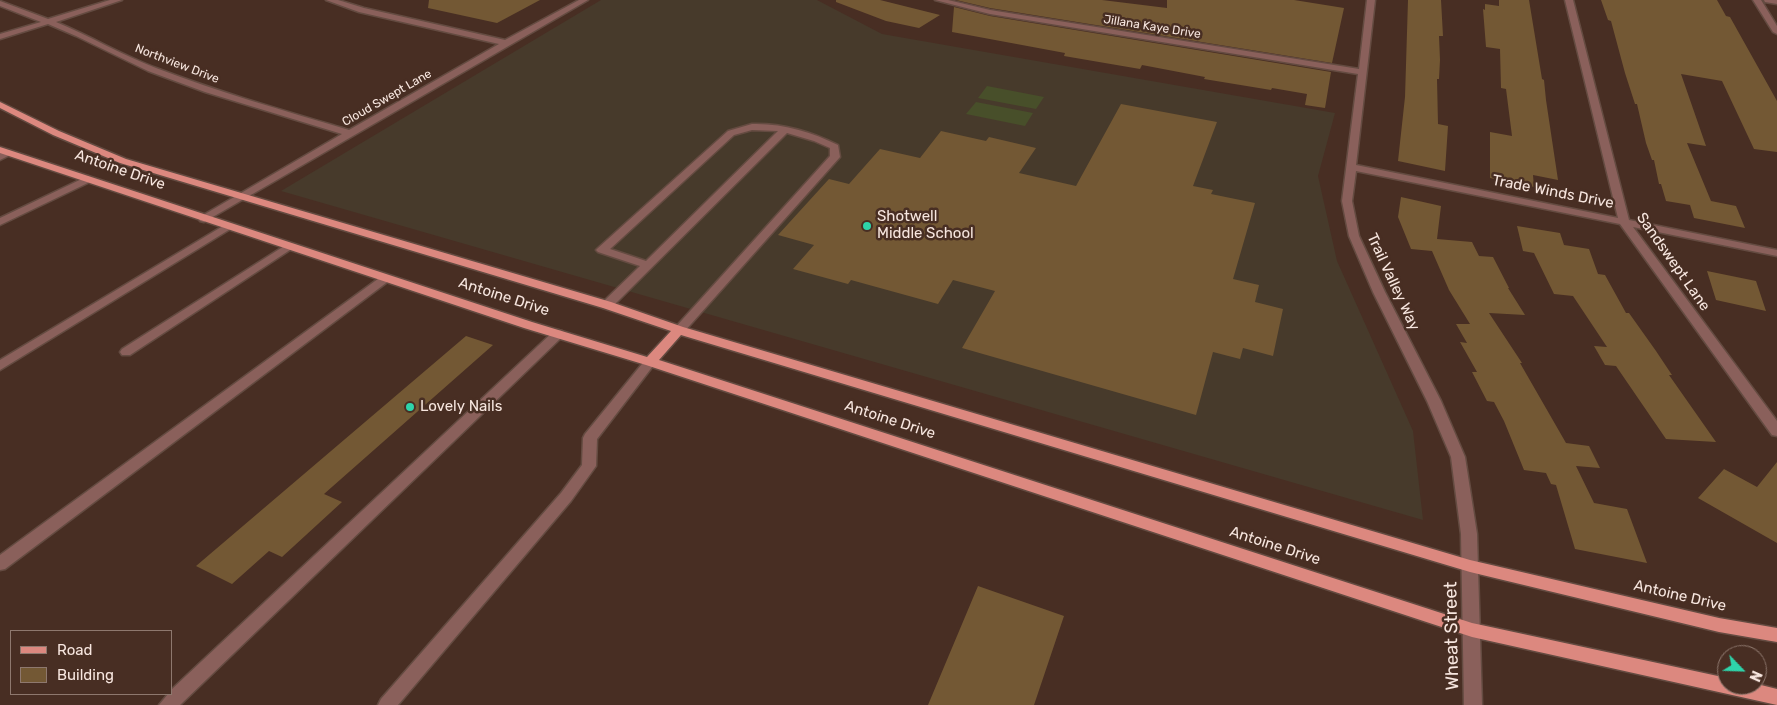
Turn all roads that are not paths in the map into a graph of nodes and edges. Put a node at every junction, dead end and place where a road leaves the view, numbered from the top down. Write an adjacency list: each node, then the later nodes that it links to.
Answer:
1 (118, 0): 13 (street)
2 (330, 0): 12 (street)
3 (366, 0): 12 (street)
4 (584, 0): 16 (street, Cloud Swept Lane)
5 (939, 0): 17 (street, Jillana Kaye Drive)
6 (1371, 0): 17 (street, Trail Valley Way)
7 (1569, 0): 27 (street, Sandswept Lane)
8 (1758, 0): 14 (street)
9 (1768, 0): 10 (street)
10 (1777, 2)
11 (0, 3): 13 (street, Northview Drive)
12 (350, 6): 16 (street)
13 (50, 22): 15 (street); 20 (street, Northview Drive)
14 (1777, 32)
15 (0, 37)
16 (506, 43): 20 (street, Cloud Swept Lane)
17 (1362, 72): 22 (street, Trail Valley Way)
18 (0, 105): 24 (main road, Antoine Drive)
19 (784, 131): 31 (street); 31 (street); 34 (street)
20 (351, 134): 24 (street, Cloud Swept Lane)
21 (3, 153): 23 (main road, Antoine Drive)
22 (1352, 167): 27 (street, Trade Winds Drive); 41 (street, Trail Valley Way)
23 (88, 179): 25 (main road, Antoine Drive); 26 (street)
24 (242, 196): 25 (street, Cloud Swept Lane); 33 (main road, Antoine Drive)
25 (204, 218): 28 (main road, Antoine Drive)
26 (0, 222)
27 (1624, 222): 30 (street, Trade Winds Drive); 39 (street, Sandswept Lane)
28 (228, 226): 29 (main road, Antoine Drive); 38 (street)
29 (288, 246): 32 (main road, Antoine Drive); 36 (street)
30 (1777, 254)
31 (648, 265): 33 (street)
32 (386, 278): 35 (main road, Antoine Drive); 40 (street)
33 (607, 305): 34 (main road, Antoine Drive)
34 (680, 330): 37 (main road); 41 (main road, Antoine Drive)
35 (558, 334): 37 (main road, Antoine Drive); 45 (street)
36 (126, 352)
37 (650, 362): 42 (main road, Antoine Drive); 46 (street)
38 (0, 366)
39 (1777, 432)
40 (0, 564)
41 (1470, 566): 42 (street, Wheat Street); 43 (main road, Antoine Drive)
42 (1472, 630): 44 (main road, Antoine Drive); 47 (street, Wheat Street)
43 (1777, 635)
44 (1777, 697)
45 (168, 705)
46 (387, 705)
47 (1474, 705)

